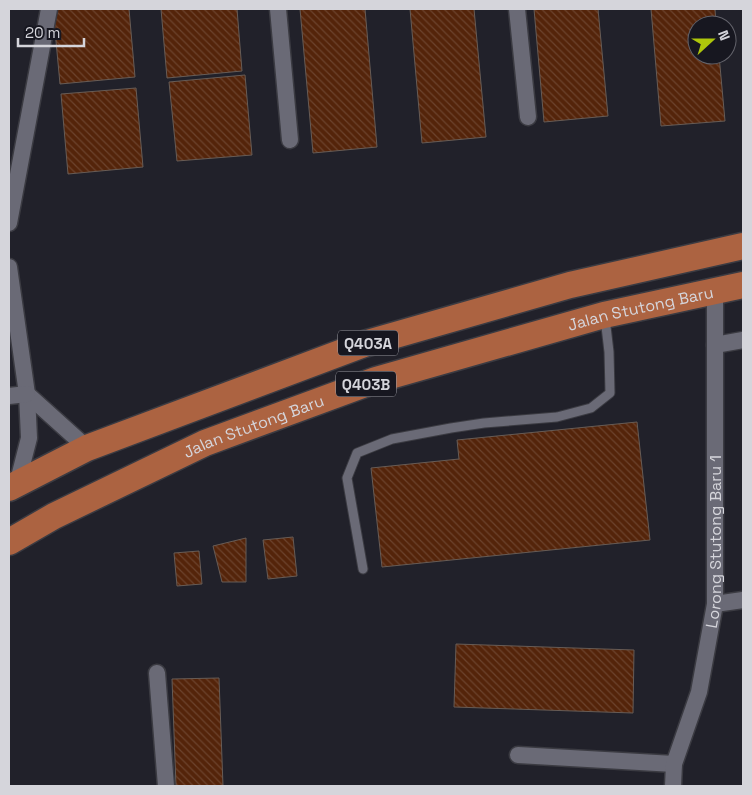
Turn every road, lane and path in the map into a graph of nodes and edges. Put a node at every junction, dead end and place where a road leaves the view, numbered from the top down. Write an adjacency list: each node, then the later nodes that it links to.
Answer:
1 (49, 9): 6 (street)
2 (278, 9): 5 (street)
3 (517, 9): 4 (street)
4 (528, 117)
5 (290, 140)
6 (9, 223)
7 (743, 246): 16 (main road, Q403A)
8 (9, 266): 14 (street)
9 (743, 285): 10 (main road, Jalan Stutong Baru / Q403B)
10 (715, 290): 11 (main road, Jalan Stutong Baru / Q403B); 13 (street, Lorong Stutong Baru 1)
11 (604, 315): 18 (main road, Jalan Stutong Baru / Q403B); 19 (lane)
12 (743, 340): 13 (street)
13 (715, 345): 21 (street, Lorong Stutong Baru 1)
14 (27, 394): 15 (street); 16 (street); 17 (street)
15 (9, 396)
16 (87, 448): 17 (main road, Q403A)
17 (9, 488)
18 (9, 542)
19 (363, 569)
20 (743, 600): 21 (street)
21 (715, 604): 24 (street, Lorong Stutong Baru 1)
22 (157, 673): 25 (street)
23 (518, 755): 24 (street)
24 (674, 764): 26 (street, Lorong Stutong Baru 1)
25 (166, 786)
26 (673, 786)

